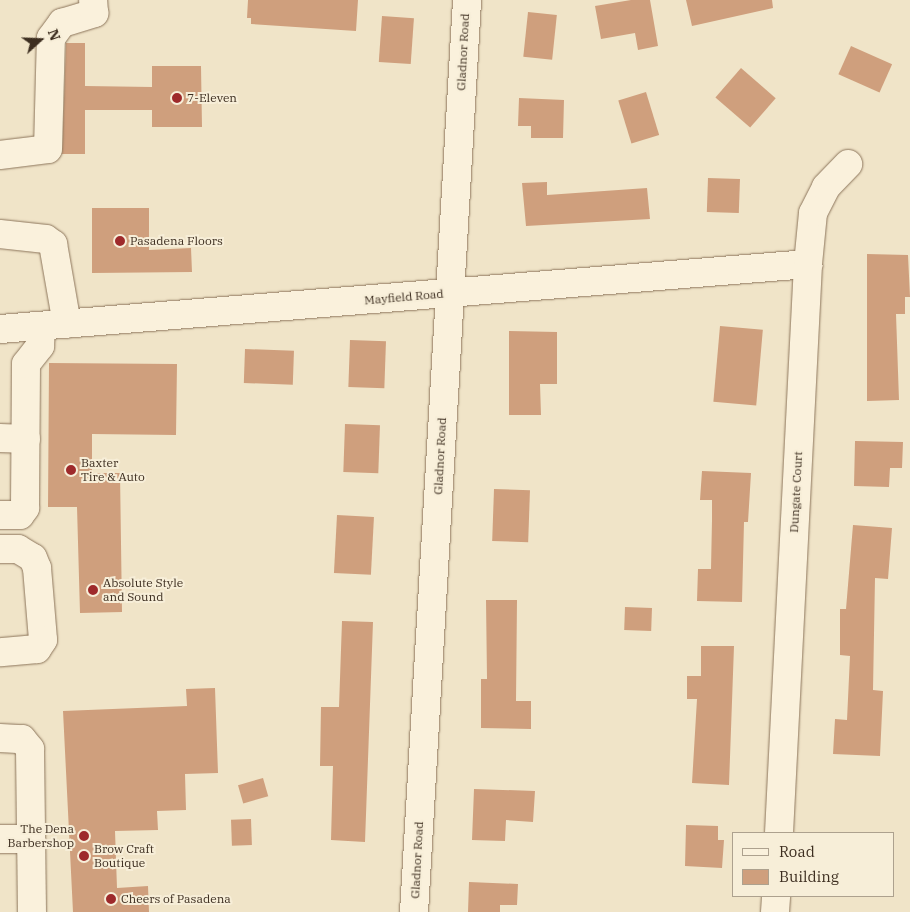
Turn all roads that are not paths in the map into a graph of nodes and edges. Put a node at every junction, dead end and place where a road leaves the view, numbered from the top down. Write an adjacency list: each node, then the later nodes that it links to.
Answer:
1 (93, 0): 3 (street)
2 (466, 0): 7 (street, Gladnor Road)
3 (0, 155)
4 (848, 164): 6 (street, Dungate Court)
5 (0, 234): 8 (street)
6 (808, 264): 7 (street, Mayfield Road); 15 (street, Dungate Court)
7 (449, 294): 8 (street, Mayfield Road); 20 (street, Gladnor Road)
8 (54, 325): 9 (street, Mayfield Road); 10 (street)
9 (0, 329)
10 (13, 439): 11 (street)
11 (10, 515): 12 (street)
12 (9, 549): 13 (street)
13 (0, 652)
14 (0, 738): 17 (street)
15 (779, 832)
16 (0, 838): 17 (street)
17 (31, 839): 19 (street)
18 (776, 897): 21 (street)
19 (32, 912)
20 (414, 912)
21 (775, 912)

